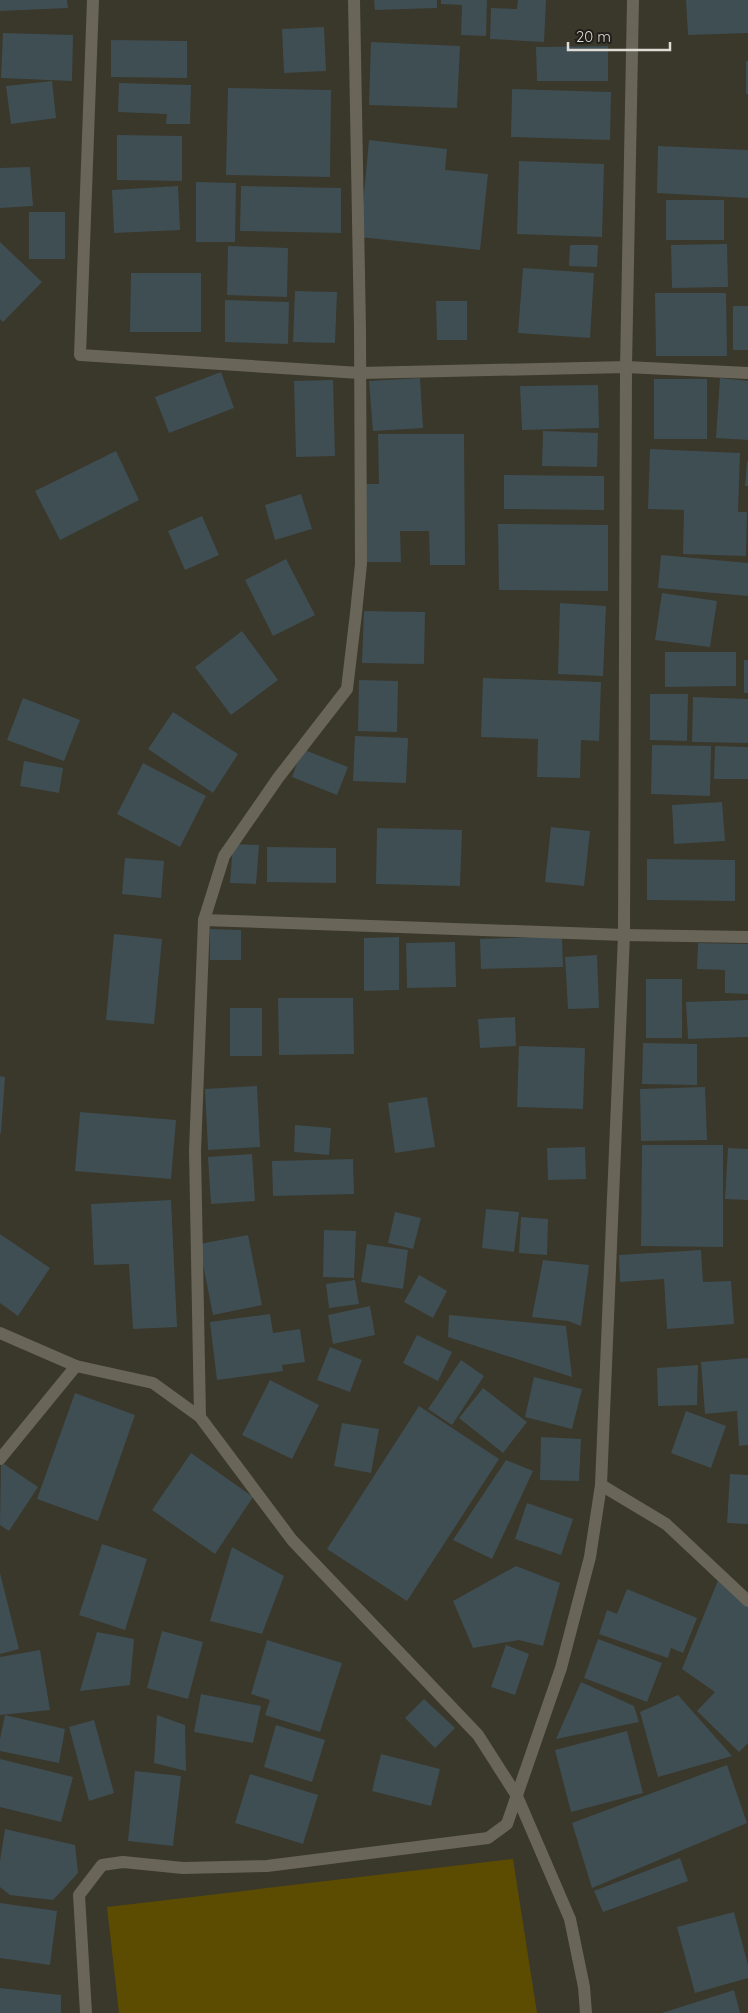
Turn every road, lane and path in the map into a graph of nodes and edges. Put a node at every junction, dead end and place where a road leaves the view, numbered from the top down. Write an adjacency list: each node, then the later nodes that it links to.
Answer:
1 (93, 0): 5 (street)
2 (354, 0): 5 (street)
3 (633, 0): 4 (street)
4 (626, 367): 5 (street); 6 (street); 8 (street)
5 (360, 373): 7 (street)
6 (748, 373)
7 (204, 920): 8 (street); 12 (street)
8 (624, 936): 9 (street); 14 (street)
9 (748, 937)
10 (0, 1333): 11 (street)
11 (76, 1366): 12 (street); 13 (street)
12 (200, 1417): 16 (street)
13 (0, 1459)
14 (601, 1484): 15 (street); 16 (street)
15 (748, 1601)
16 (517, 1796): 17 (street); 18 (street)
17 (86, 2013)
18 (586, 2013)

